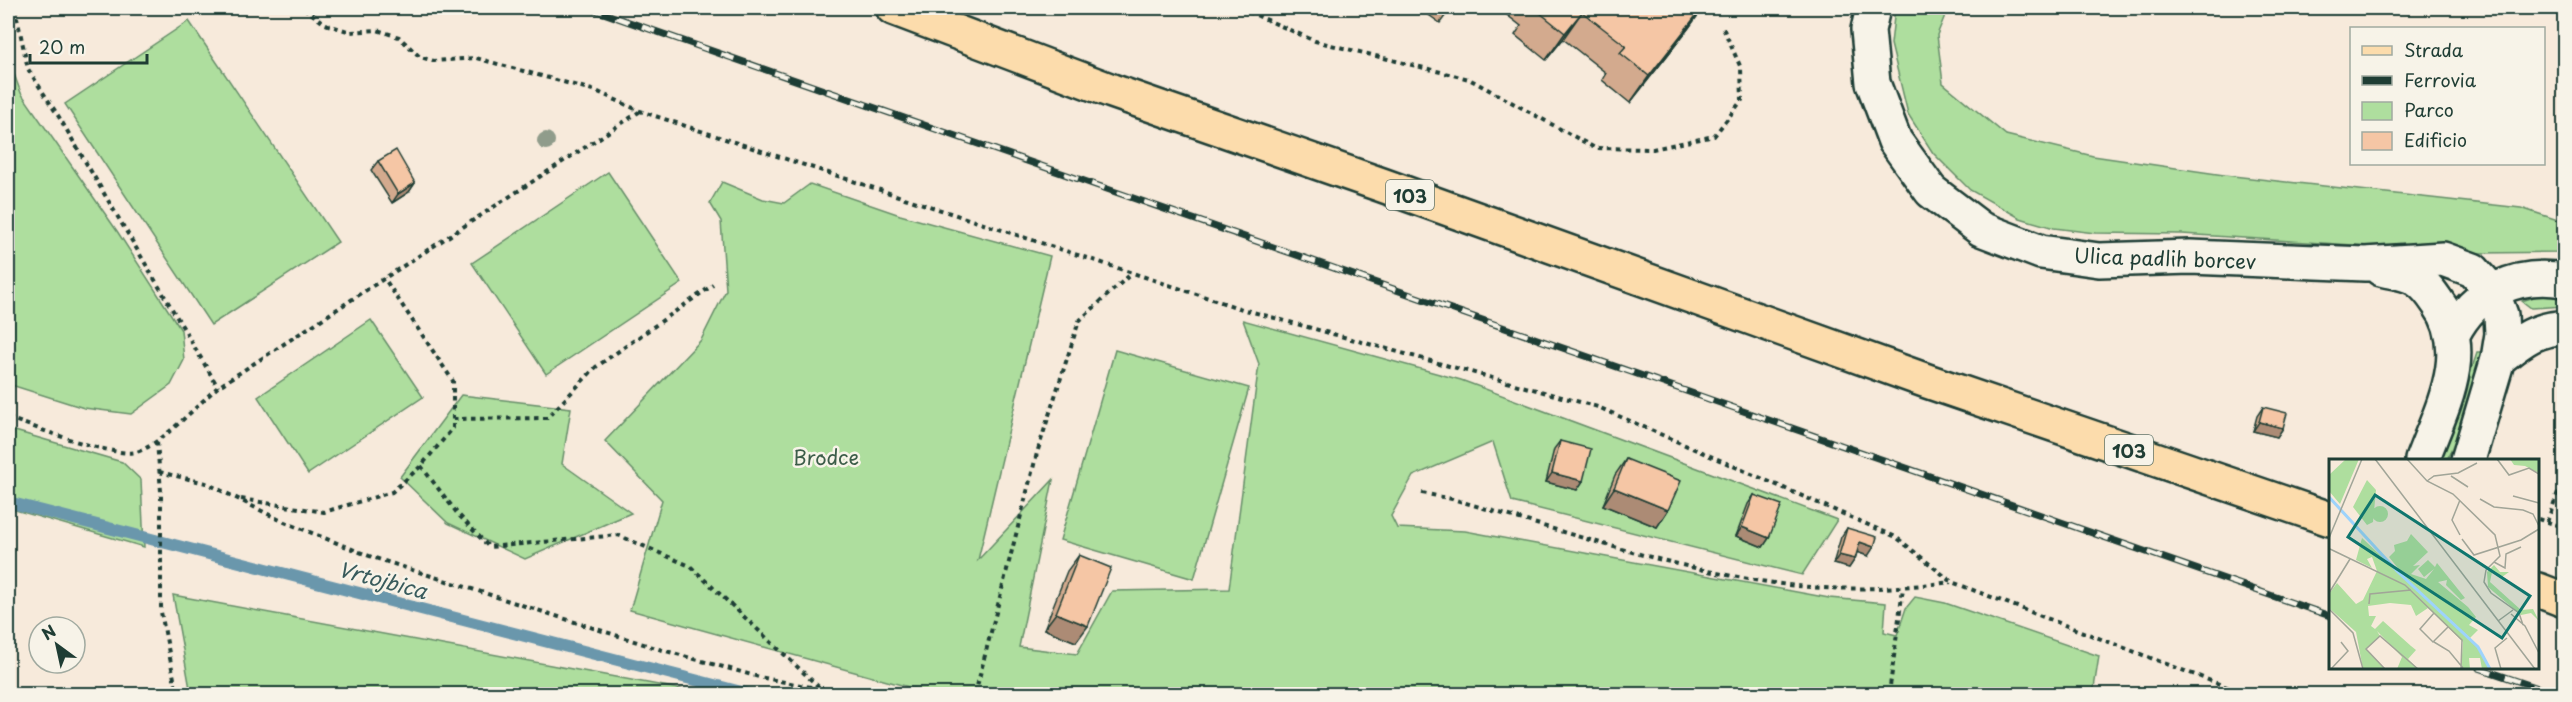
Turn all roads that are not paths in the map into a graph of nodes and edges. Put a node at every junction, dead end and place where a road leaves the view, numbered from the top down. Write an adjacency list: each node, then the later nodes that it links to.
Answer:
1 (893, 8): 11 (main road, 103)
2 (1873, 8): 3 (street, Ulica padlih borcev)
3 (2365, 264): 5 (street, Ulica padlih borcev); 7 (street, Ulica padlih borcev)
4 (2565, 280): 5 (street)
5 (2492, 291): 7 (street); 8 (street, Ulica padlih borcev)
6 (2565, 328): 8 (street)
7 (2453, 334): 9 (street, Ulica padlih borcev)
8 (2498, 359): 10 (street, Ulica padlih borcev)
9 (2422, 459)
10 (2468, 459)
11 (2329, 518)
12 (2539, 590): 13 (main road)
13 (2565, 600)

